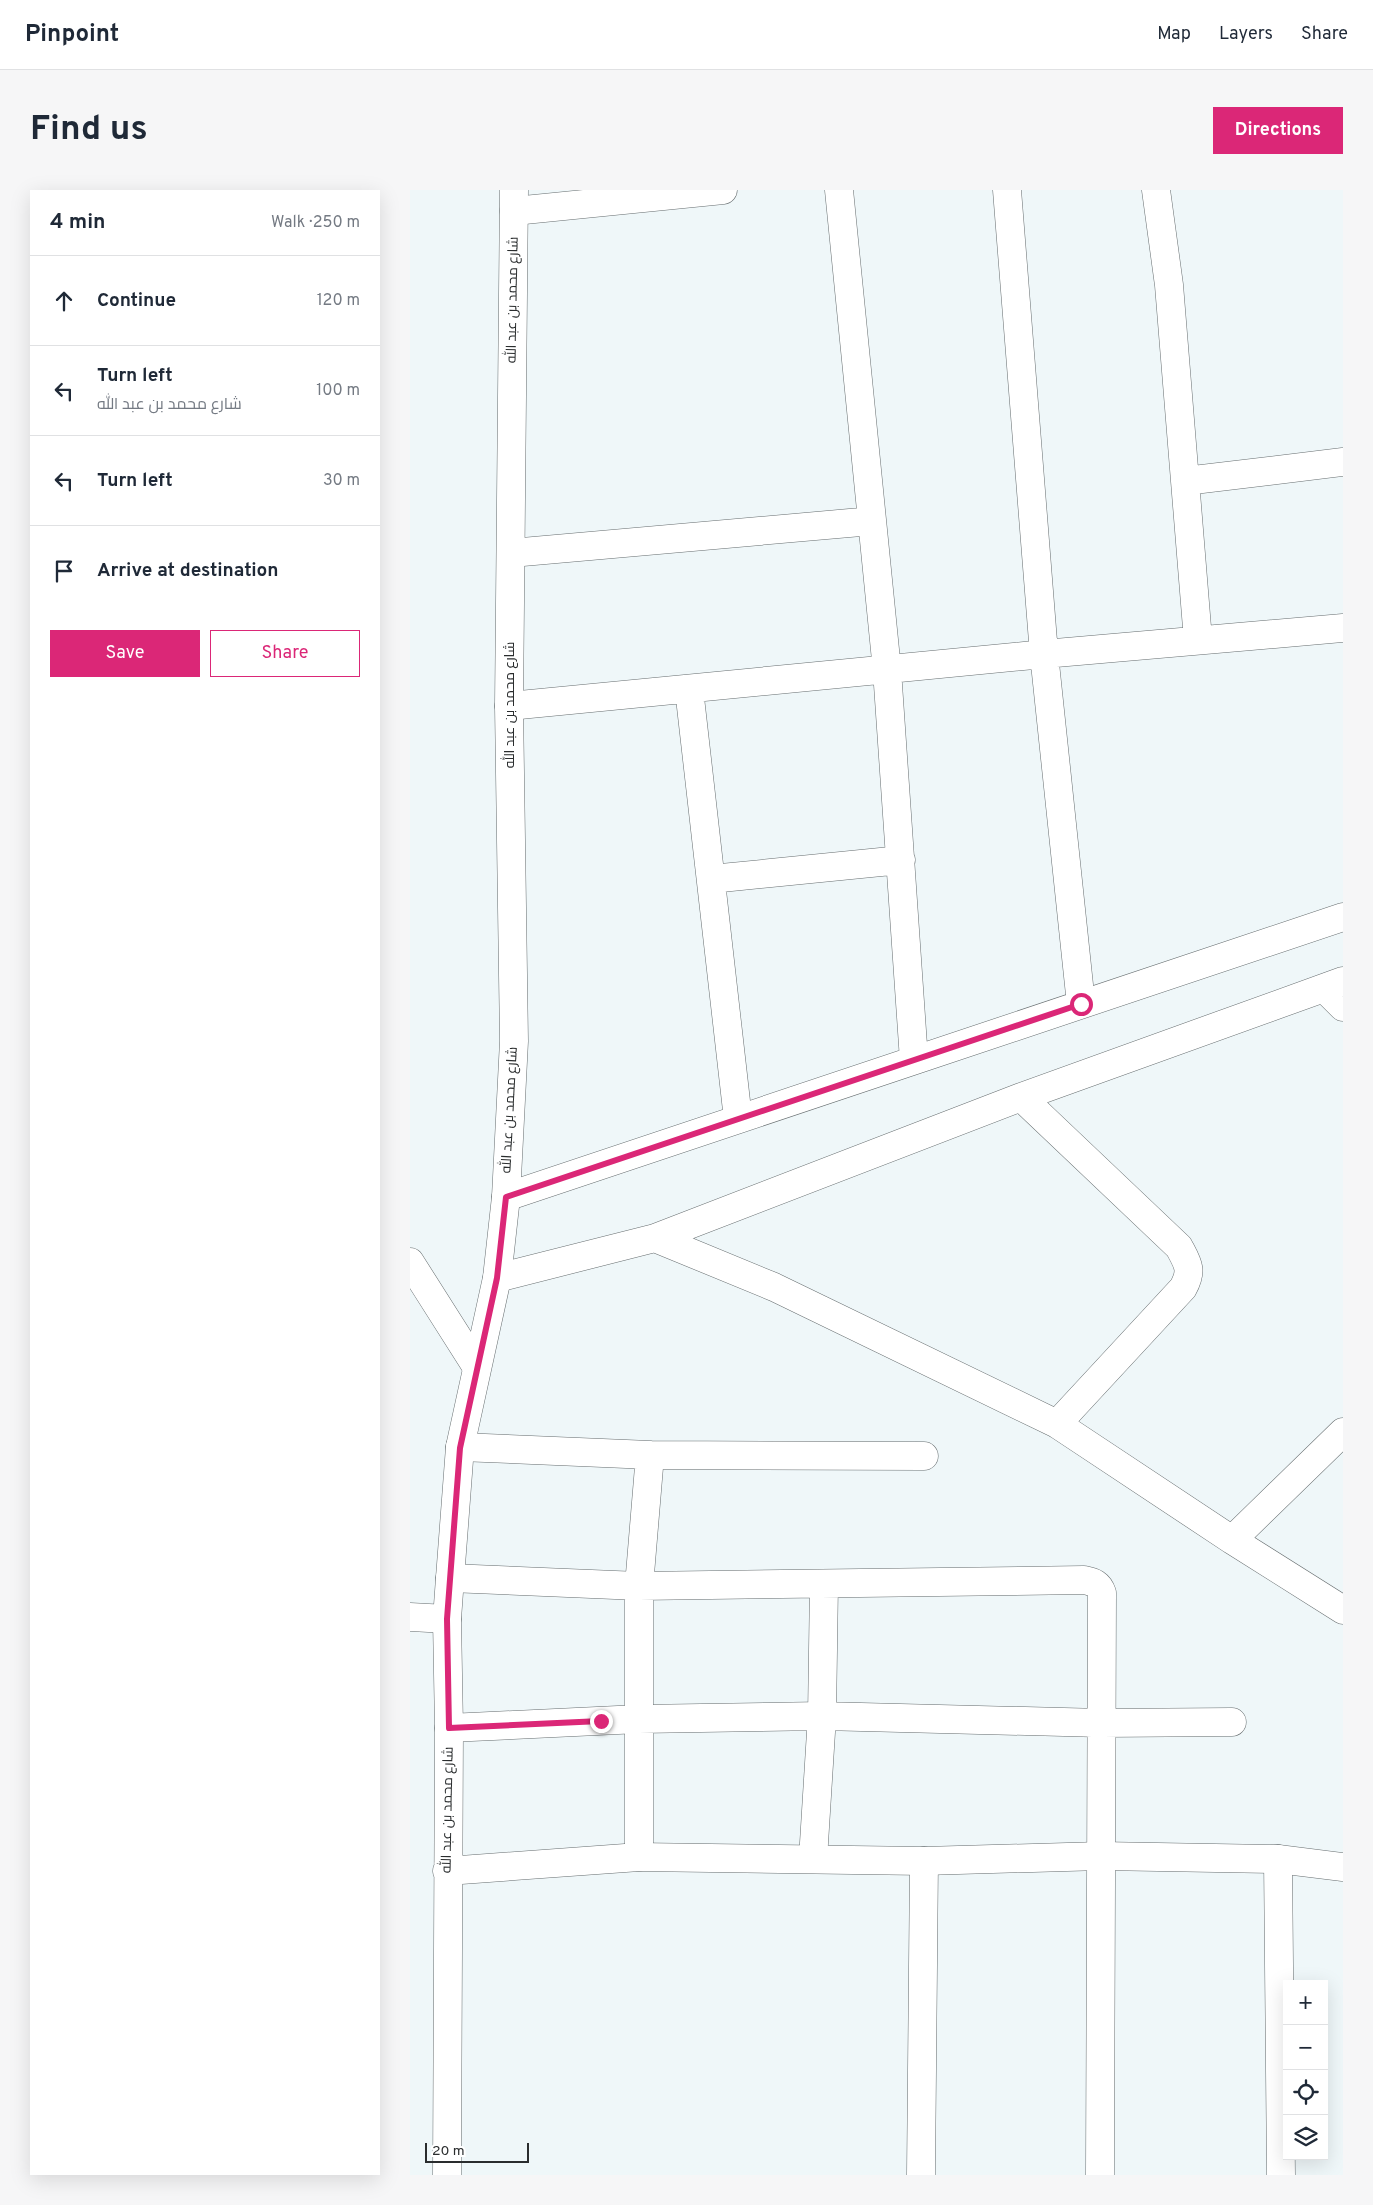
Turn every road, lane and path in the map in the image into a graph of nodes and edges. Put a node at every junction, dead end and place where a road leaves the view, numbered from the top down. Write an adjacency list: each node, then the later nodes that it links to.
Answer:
1 (723, 190): 5 (street)
2 (838, 190): 8 (street)
3 (1008, 190): 12 (street)
4 (1156, 190): 7 (street)
5 (514, 200): 9 (street, شارع محمد بن عبد الله)
6 (1343, 462): 7 (street)
7 (1185, 481): 11 (street)
8 (872, 521): 9 (street); 13 (street)
9 (511, 553): 15 (street, شارع محمد بن عبد الله)
10 (1343, 628): 11 (street)
11 (1198, 640): 12 (street)
12 (1044, 654): 13 (street); 20 (street)
13 (887, 670): 14 (street); 16 (street)
14 (689, 689): 15 (street); 17 (street)
15 (509, 706): 24 (street, شارع محمد بن عبد الله)
16 (901, 860): 17 (street); 21 (street)
17 (711, 879): 23 (street)
18 (1343, 917): 20 (street)
19 (1337, 992): 22 (street)
20 (1081, 1004): 21 (street)
21 (914, 1060): 23 (street)
22 (1022, 1097): 25 (street); 29 (street)
23 (738, 1119): 24 (street)
24 (506, 1197): 27 (street, شارع محمد بن عبد الله)
25 (654, 1238): 27 (street); 29 (street)
26 (410, 1262): 28 (street)
27 (497, 1278): 28 (street, شارع محمد بن عبد الله)
28 (476, 1366): 31 (street, شارع محمد بن عبد الله)
29 (1057, 1424): 34 (street)
30 (1343, 1432): 34 (street)
31 (460, 1448): 32 (street); 35 (street, شارع محمد بن عبد الله)
32 (650, 1455): 33 (street); 37 (street)
33 (924, 1456)
34 (1232, 1540): 38 (street)
35 (450, 1578): 37 (street); 40 (street, شارع محمد بن عبد الله)
36 (824, 1584): 37 (street); 41 (street); 44 (street)
37 (639, 1586): 42 (street)
38 (1343, 1610)
39 (410, 1617): 40 (street)
40 (447, 1619): 45 (street, شارع محمد بن عبد الله)
41 (822, 1716): 42 (street); 44 (street); 48 (street)
42 (639, 1719): 45 (street); 47 (street)
43 (1232, 1722): 44 (street)
44 (1102, 1723): 46 (street)
45 (449, 1728): 52 (street, شارع محمد بن عبد الله)
46 (1100, 1856): 49 (street); 50 (street); 55 (street)
47 (639, 1857): 48 (street); 52 (street)
48 (812, 1858): 50 (street)
49 (1278, 1859): 51 (street); 56 (street)
50 (924, 1861): 54 (street)
51 (1343, 1867)
52 (447, 1871): 53 (street, شارع محمد بن عبد الله)
53 (447, 2175)
54 (921, 2175)
55 (1100, 2175)
56 (1281, 2175)

